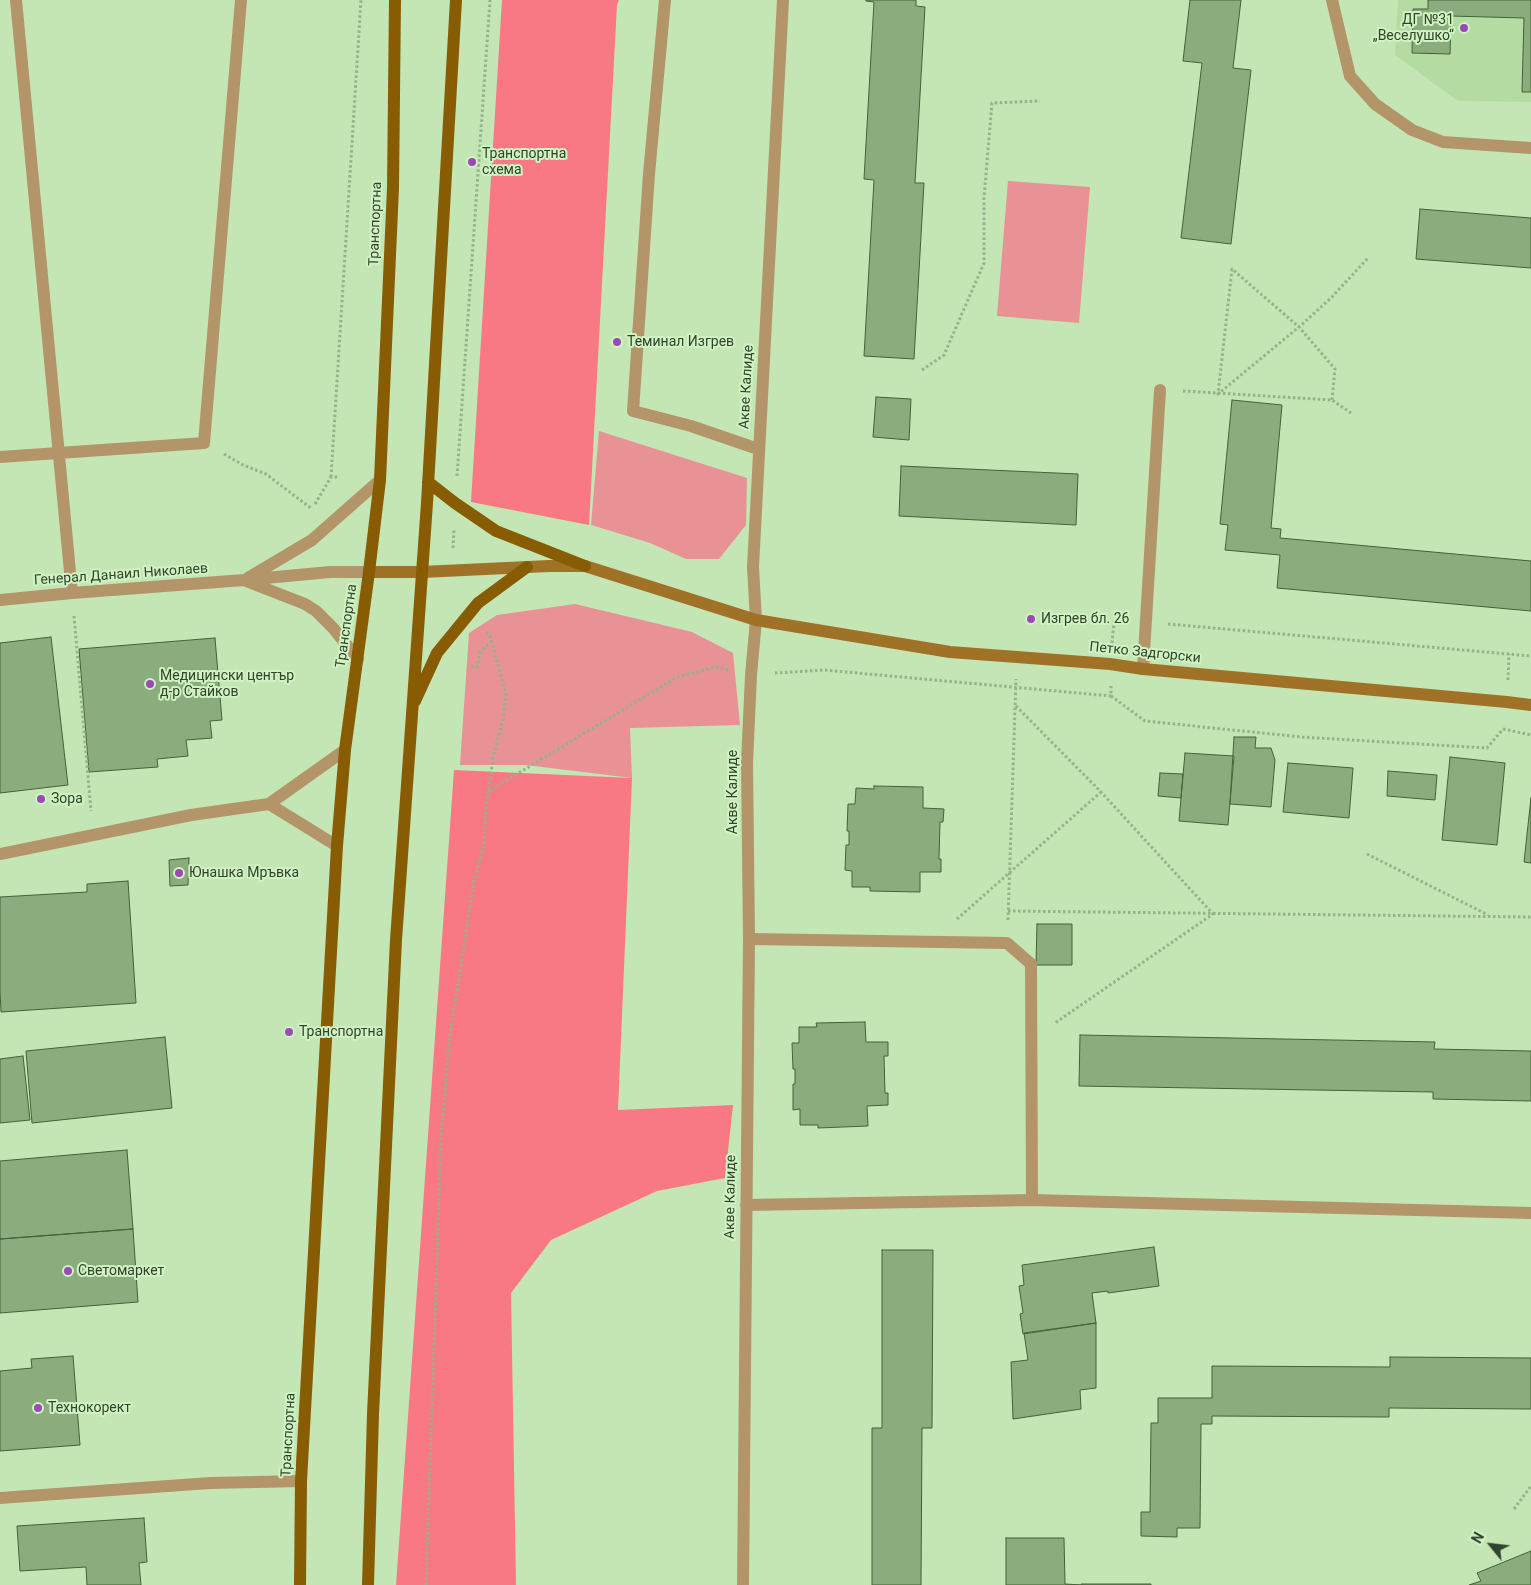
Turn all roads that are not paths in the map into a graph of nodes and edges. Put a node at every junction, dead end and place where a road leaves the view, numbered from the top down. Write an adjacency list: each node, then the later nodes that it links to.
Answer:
1 (16, 0): 11 (street)
2 (241, 0): 11 (street)
3 (395, 0): 13 (main road, Транспортна)
4 (456, 0): 14 (main road)
5 (665, 0): 10 (street)
6 (783, 0): 10 (street, Акве Калиде)
7 (1332, 0): 8 (street)
8 (1531, 148)
9 (1160, 390): 24 (street)
10 (758, 449): 22 (street, Акве Калиде)
11 (59, 453): 12 (street); 20 (street)
12 (0, 457)
13 (380, 480): 17 (main road, Транспортна); 19 (street)
14 (428, 482): 15 (main road); 18 (main road)
15 (585, 566): 16 (street, Петко Задгорски); 22 (street, Петко Задгорски)
16 (527, 567): 18 (street, Петко Задгорски); 26 (main road)
17 (369, 572): 18 (street, Петко Задгорски); 19 (street, Генерал Данаил Николаев); 23 (main road, Транспортна)
18 (422, 572): 26 (main road)
19 (244, 580): 20 (street, Генерал Данаил Николаев); 23 (street)
20 (72, 592): 21 (street, Генерал Данаил Николаев)
21 (0, 600)
22 (756, 620): 24 (street, Петко Задгорски); 31 (street, Акве Калиде)
23 (358, 659): 27 (main road, Транспортна)
24 (1143, 669): 25 (street, Петко Задгорски)
25 (1531, 705)
26 (412, 708): 38 (main road)
27 (345, 750): 28 (street); 29 (main road, Транспортна)
28 (269, 804): 29 (street); 30 (street)
29 (337, 846): 35 (main road, Транспортна)
30 (0, 854)
31 (749, 938): 32 (street); 33 (street, Акве Калиде)
32 (1032, 1200): 33 (street); 34 (street)
33 (746, 1205): 39 (street, Акве Калиде)
34 (1531, 1214)
35 (301, 1480): 36 (street); 37 (main road, Транспортна)
36 (0, 1498)
37 (300, 1585)
38 (368, 1585)
39 (742, 1585)

